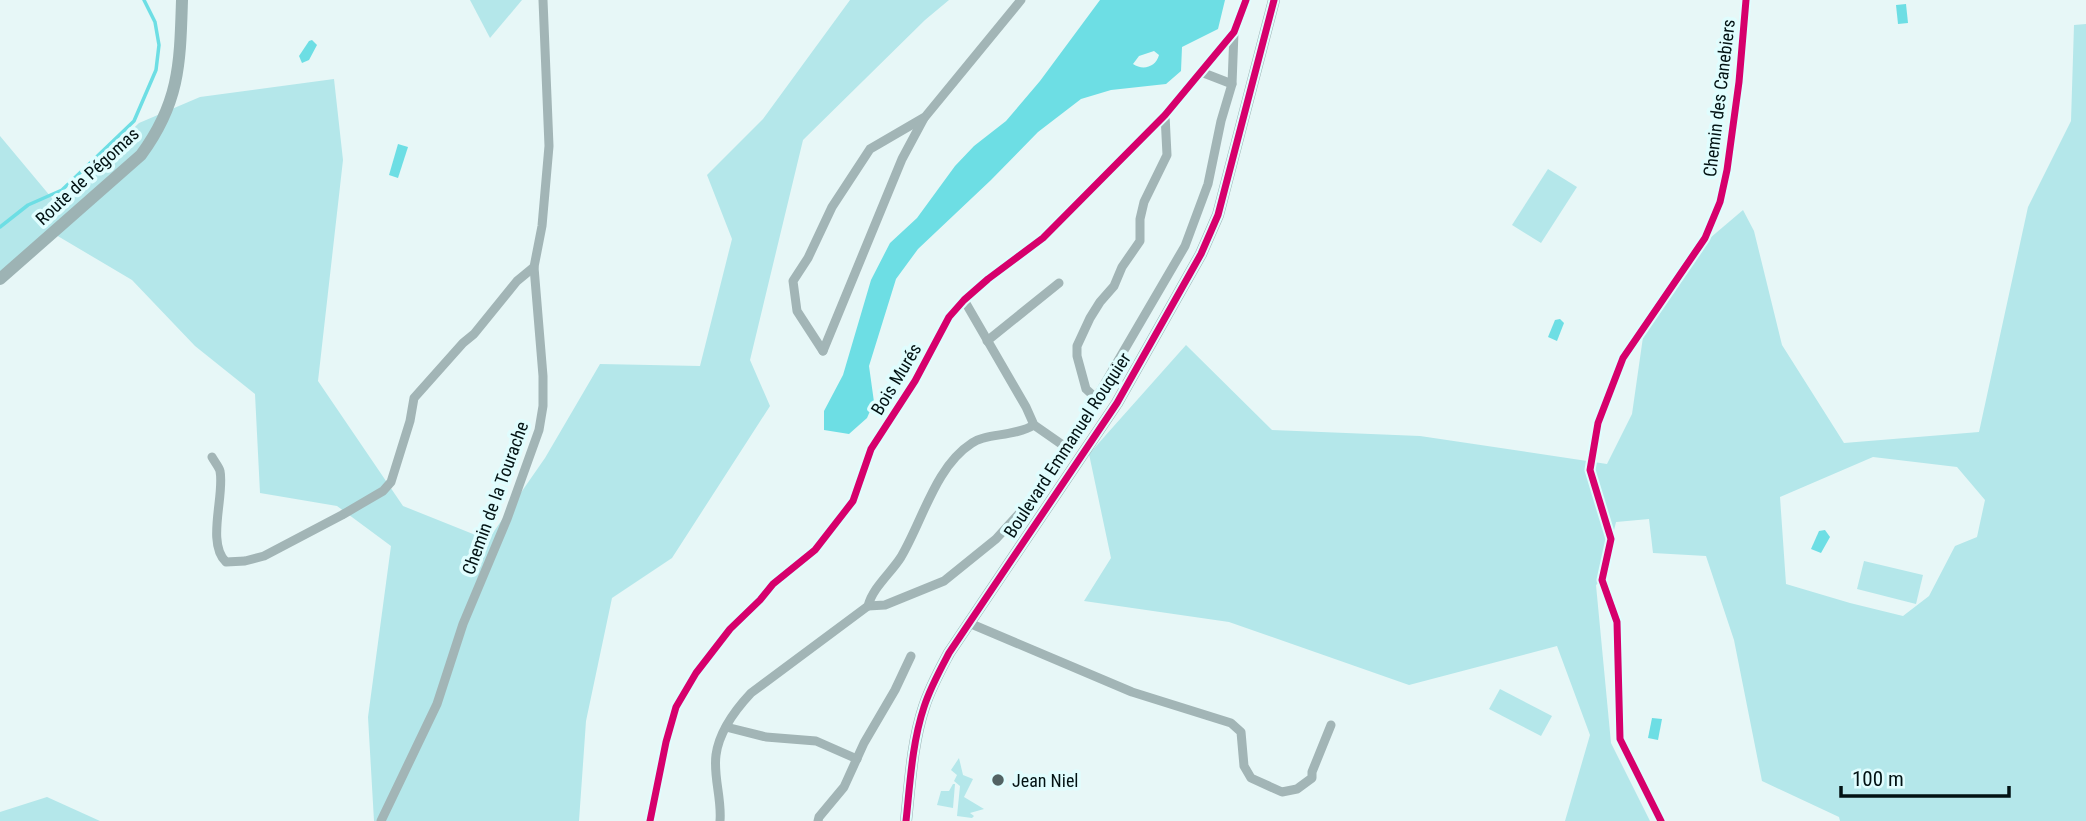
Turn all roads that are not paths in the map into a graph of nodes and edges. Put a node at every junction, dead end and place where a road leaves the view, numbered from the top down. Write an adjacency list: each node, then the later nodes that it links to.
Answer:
1 (182, 0): 13 (street, Route de Pégomas)
2 (543, 0): 12 (street, Chemin de la Tourache)
3 (1021, 0): 11 (street)
4 (1247, 0): 7 (street, Bois Murés)
5 (1274, 0): 22 (street, Boulevard Emmanuel Rouquier)
6 (1746, 0): 32 (street, Chemin des Canebiers)
7 (1234, 32): 8 (street, Bois Murés); 9 (street, Bois Murés)
8 (1201, 72): 9 (street); 10 (street, Bois Murés)
9 (1232, 84): 17 (street, Bois Murés)
10 (1165, 116): 15 (street, Bois Murés); 17 (street)
11 (925, 117): 11 (street)
12 (534, 267): 20 (street); 27 (street, Chemin de la Tourache)
13 (0, 279)
14 (1059, 283): 16 (street)
15 (964, 300): 16 (street); 28 (street, Bois Murés)
16 (988, 341): 18 (street)
17 (1097, 399): 19 (street, Bois Murés)
18 (1034, 425): 19 (street); 21 (street, Bois Murés)
19 (1067, 448): 21 (street, Bois Murés)
20 (212, 457)
21 (868, 606): 25 (street, Bois Murés)
22 (969, 623): 24 (street); 31 (street, Boulevard Emmanuel Rouquier)
23 (911, 656): 26 (street)
24 (1331, 725)
25 (726, 727): 26 (street); 29 (street, Bois Murés)
26 (857, 759): 30 (street)
27 (381, 821)
28 (650, 821)
29 (720, 821)
30 (818, 821)
31 (906, 821)
32 (1661, 821)

